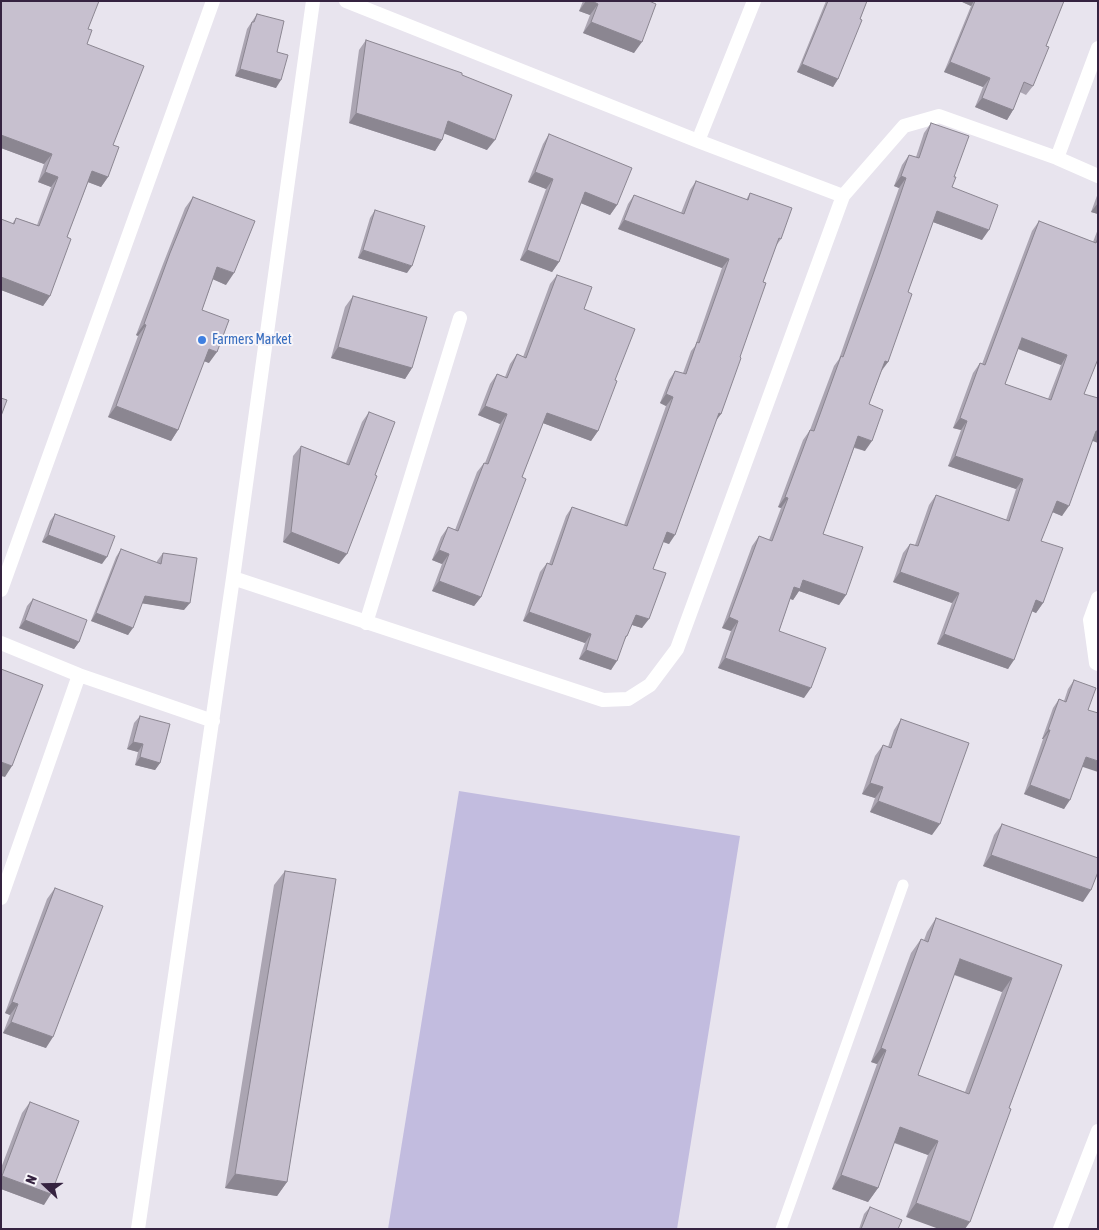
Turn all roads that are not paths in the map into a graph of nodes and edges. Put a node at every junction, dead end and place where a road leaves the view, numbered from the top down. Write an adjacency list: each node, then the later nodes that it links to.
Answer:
1 (213, 1): 12 (street)
2 (313, 1): 11 (street)
3 (346, 1): 6 (street)
4 (754, 1): 6 (street)
5 (1098, 48): 7 (street)
6 (698, 141): 9 (street)
7 (1057, 158): 8 (street); 9 (street)
8 (1098, 176)
9 (843, 196): 14 (street)
10 (460, 318): 14 (street)
11 (233, 578): 14 (street); 18 (street)
12 (1, 590)
13 (1098, 598): 16 (street)
14 (366, 623)
15 (1, 643): 17 (street)
16 (1098, 664)
17 (79, 675): 18 (street); 20 (street)
18 (213, 721): 22 (street)
19 (903, 885): 23 (lane)
20 (1, 898)
21 (1098, 1131): 24 (street)
22 (138, 1229)
23 (781, 1229)
24 (1060, 1229)

